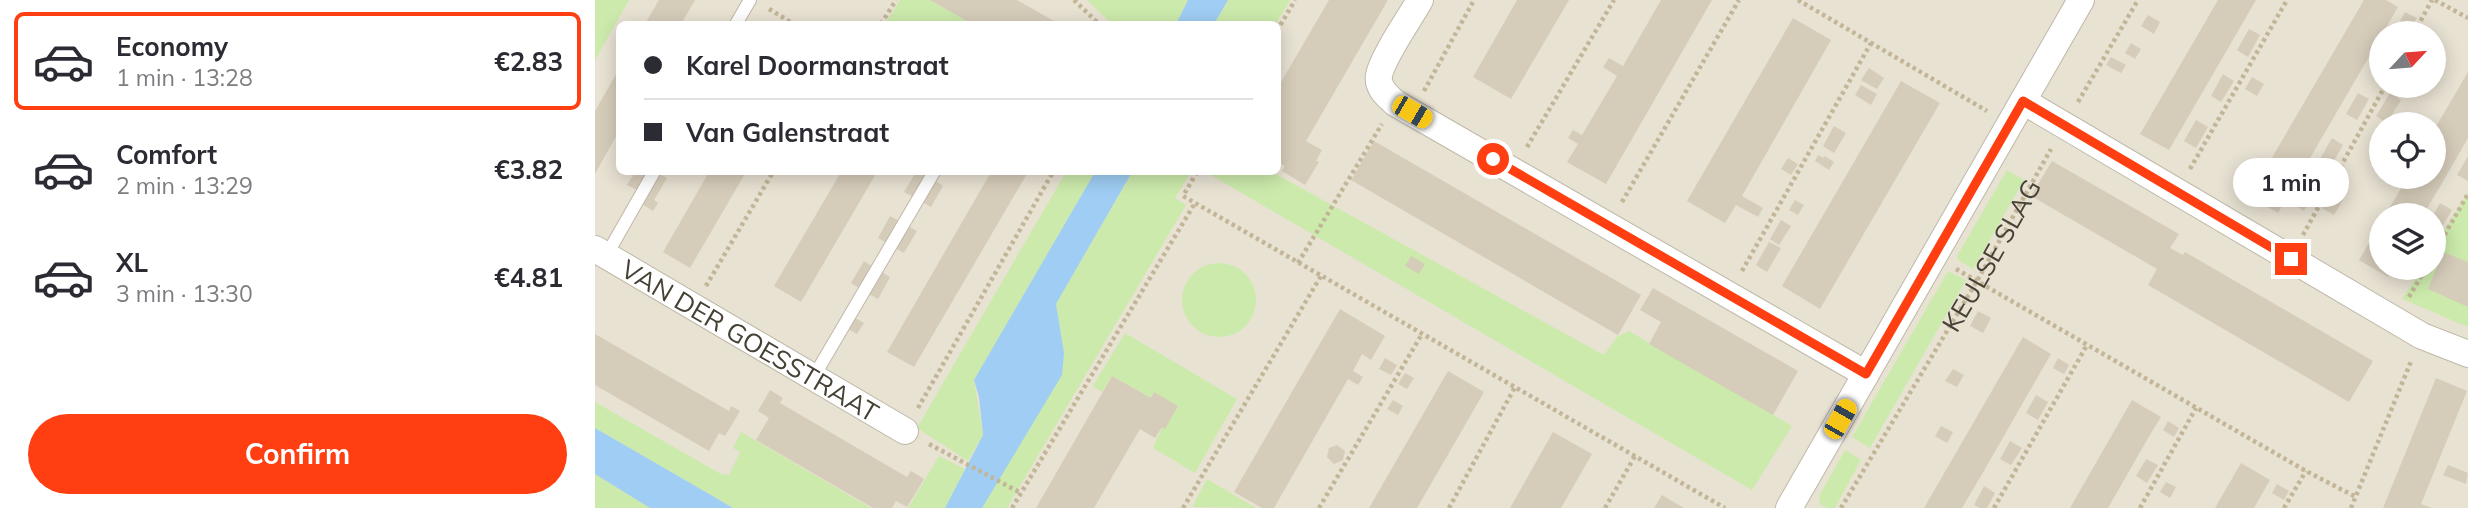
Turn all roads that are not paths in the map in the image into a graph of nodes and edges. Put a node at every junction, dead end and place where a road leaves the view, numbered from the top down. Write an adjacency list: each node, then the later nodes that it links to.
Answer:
1 (750, 0): 4 (lane)
2 (1420, 0): 10 (street)
3 (2081, 0): 5 (street, KEULSE SLAG)
4 (738, 21)
5 (2023, 101): 9 (street); 10 (street, KEULSE SLAG)
6 (652, 175): 8 (lane)
7 (932, 175): 11 (lane)
8 (601, 253): 11 (street, VAN DER GOESSTRAAT)
9 (2468, 354)
10 (1866, 374): 13 (street, KEULSE SLAG)
11 (813, 378): 12 (street, VAN DER GOESSTRAAT)
12 (905, 431)
13 (1789, 508)

